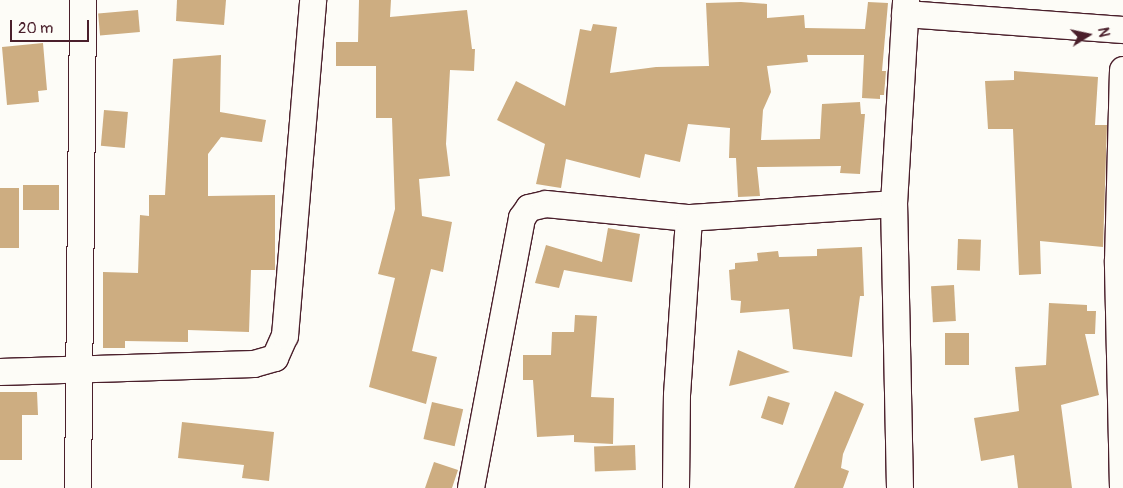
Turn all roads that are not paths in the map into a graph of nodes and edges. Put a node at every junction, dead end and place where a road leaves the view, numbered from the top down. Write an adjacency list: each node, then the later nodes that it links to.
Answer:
1 (83, 0): 8 (street)
2 (313, 0): 8 (street)
3 (906, 7): 4 (street); 6 (street)
4 (1123, 30)
5 (1123, 70): 14 (street)
6 (894, 204): 7 (street); 13 (street)
7 (689, 218): 11 (street); 12 (street)
8 (78, 371): 9 (street); 10 (street)
9 (0, 372)
10 (78, 488)
11 (470, 488)
12 (676, 488)
13 (900, 488)
14 (1122, 488)

